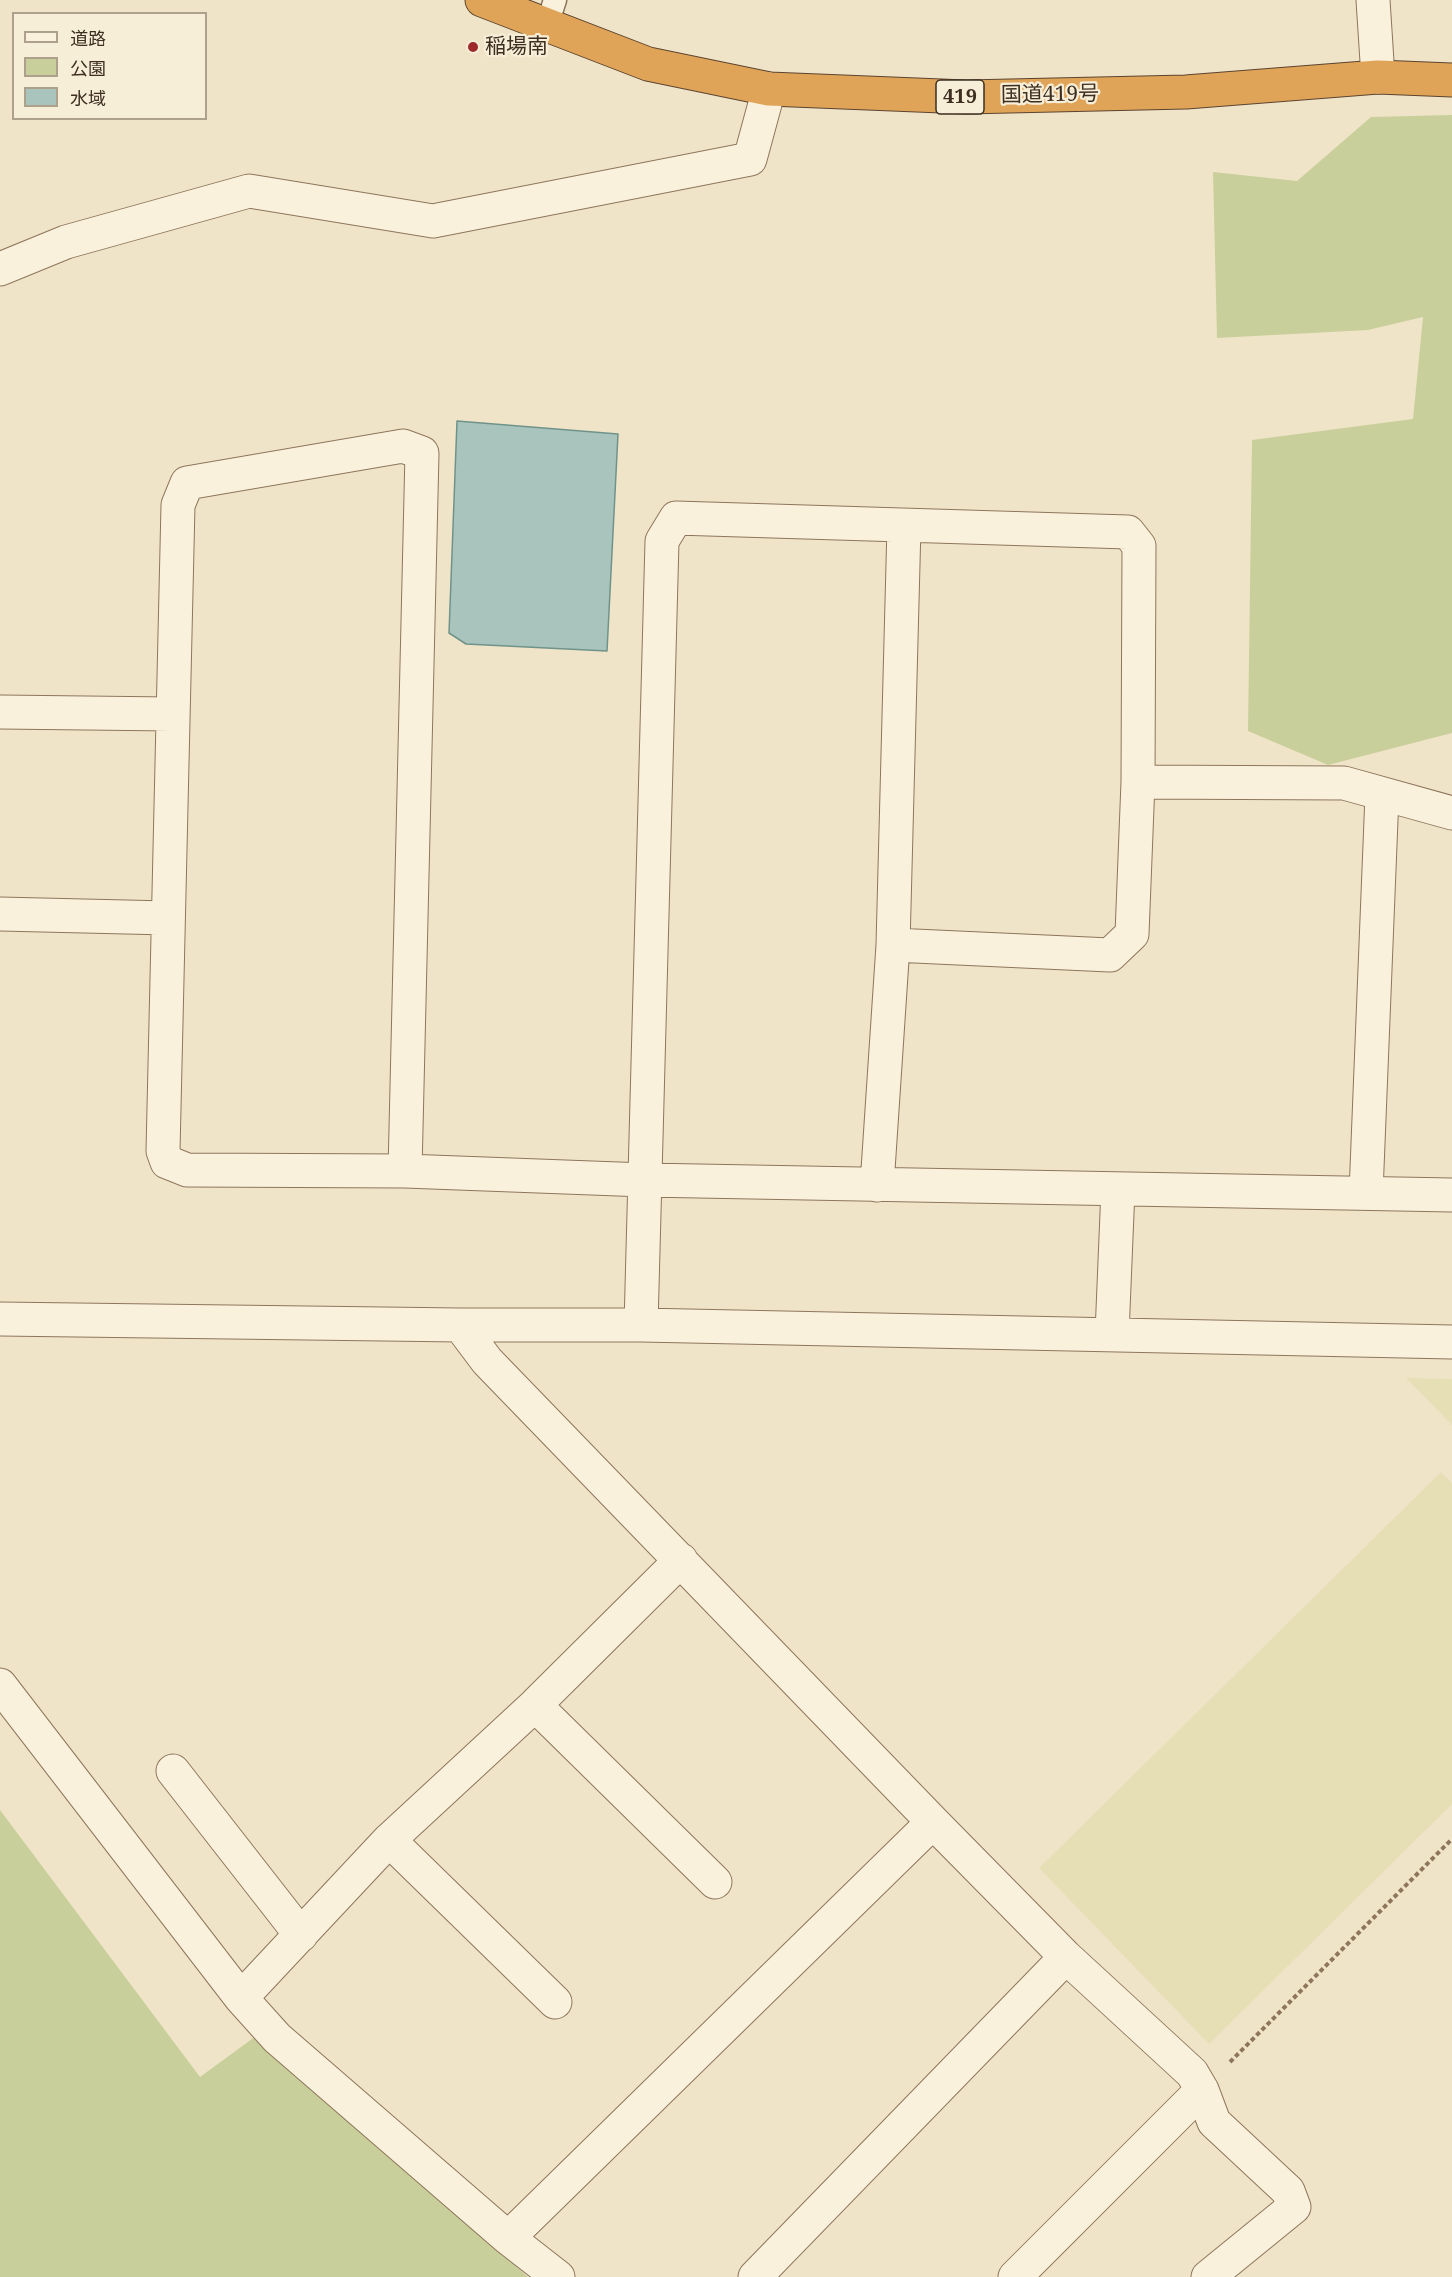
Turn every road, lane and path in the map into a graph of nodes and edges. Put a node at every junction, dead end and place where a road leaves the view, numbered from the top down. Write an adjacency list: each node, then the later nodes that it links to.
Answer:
1 (482, 0): 3 (highway, 国道419号 / 419)
2 (1373, 0): 4 (street)
3 (551, 13): 6 (highway, 国道419号 / 419)
4 (1378, 77): 5 (highway, 国道419号 / 419); 6 (highway, 国道419号 / 419)
5 (1452, 80)
6 (769, 88): 7 (street)
7 (0, 269)
8 (904, 526): 11 (street); 16 (street); 18 (street)
9 (0, 712): 10 (street)
10 (172, 714): 15 (street); 17 (street)
11 (1138, 782): 12 (street); 16 (street)
12 (1382, 795): 13 (street); 21 (street)
13 (1452, 813)
14 (0, 914): 15 (street)
15 (168, 918): 17 (street)
16 (893, 945): 19 (street)
17 (405, 1171): 18 (street)
18 (645, 1180): 19 (street); 25 (street)
19 (877, 1185): 20 (street)
20 (1118, 1189): 21 (street); 26 (street)
21 (1366, 1193): 22 (street)
22 (1452, 1195)
23 (0, 1319): 24 (street)
24 (460, 1325): 25 (street); 28 (street)
25 (641, 1325): 26 (street)
26 (1112, 1334): 27 (street)
27 (1452, 1342)
28 (681, 1560): 30 (street); 32 (street)
29 (0, 1685): 38 (street)
30 (535, 1705): 34 (street); 35 (street)
31 (173, 1771): 36 (street)
32 (933, 1822): 37 (street); 41 (street)
33 (1452, 1839): 40 (path)
34 (389, 1840): 36 (street); 39 (street)
35 (715, 1882)
36 (301, 1935): 38 (street)
37 (1066, 1957): 40 (street); 43 (street)
38 (241, 1998): 41 (street)
39 (555, 2002)
40 (1202, 2090): 44 (street); 45 (street)
41 (508, 2238): 42 (street)
42 (558, 2277)
43 (755, 2277)
44 (1015, 2277)
45 (1208, 2277)

